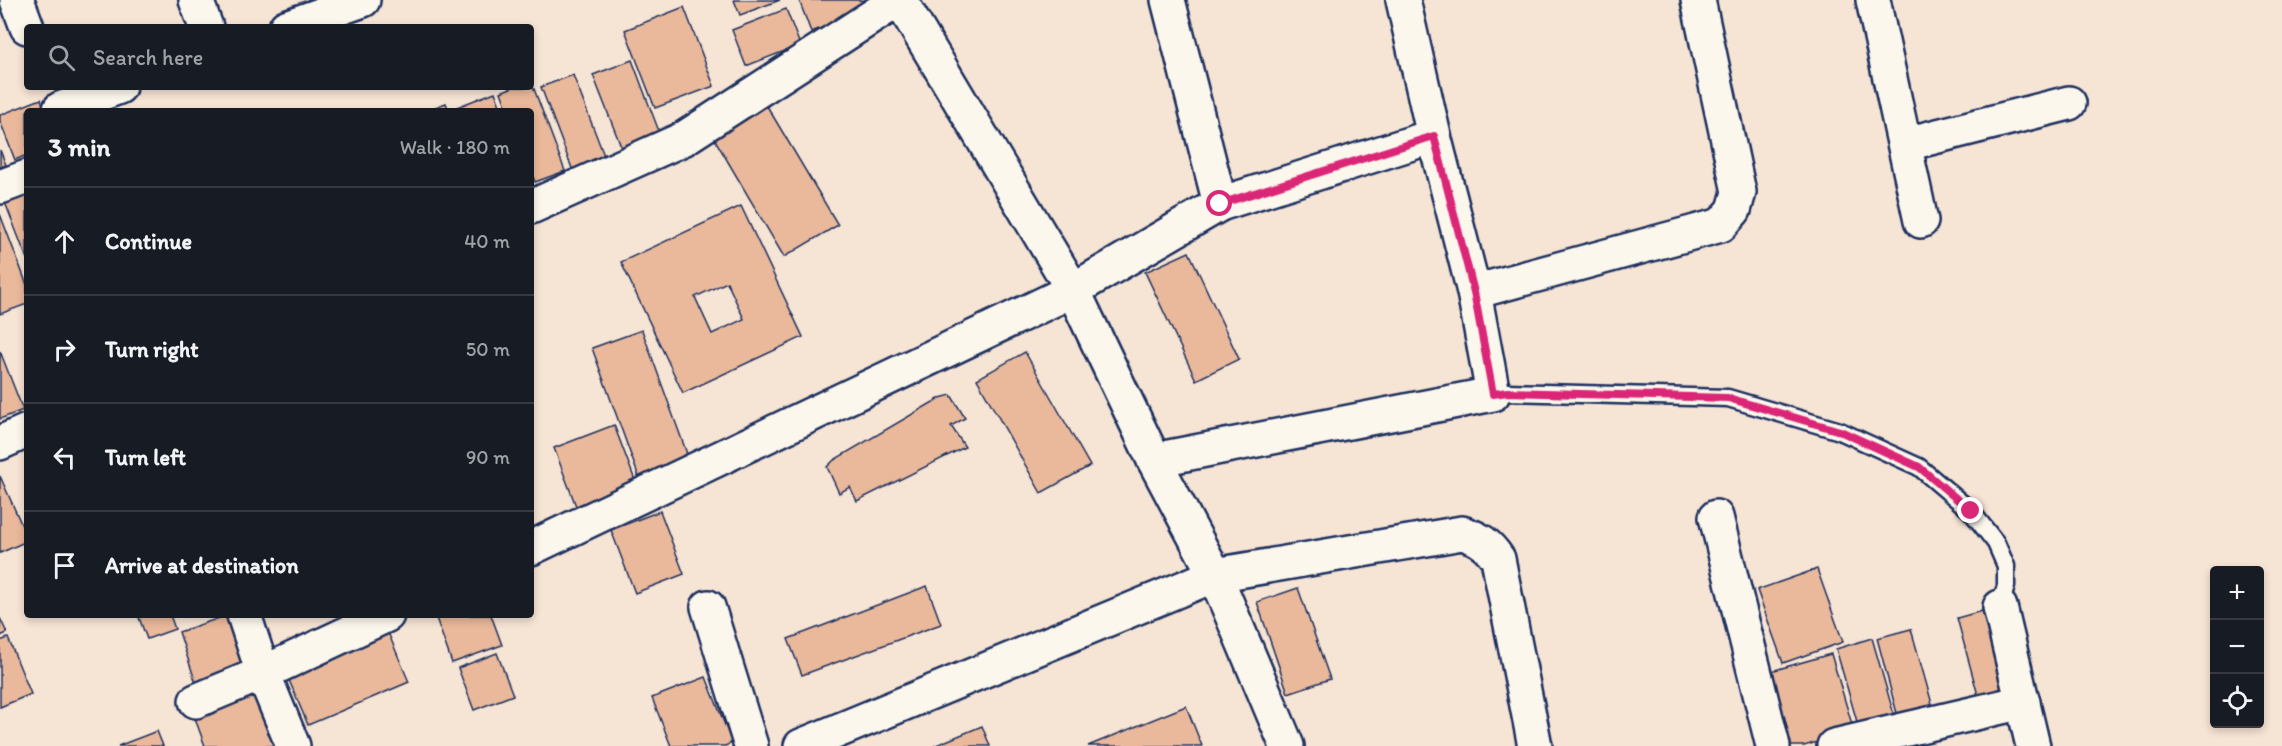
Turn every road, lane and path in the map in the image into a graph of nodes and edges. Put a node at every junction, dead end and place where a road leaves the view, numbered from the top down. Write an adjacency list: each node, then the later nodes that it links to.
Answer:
1 (17, 0): 9 (street)
2 (196, 0): 10 (street)
3 (363, 0): 11 (street)
4 (899, 0): 20 (street); 22 (street)
5 (1168, 0): 19 (street)
6 (1403, 0): 15 (street)
7 (1698, 0): 23 (street)
8 (1873, 0): 16 (street)
9 (26, 24)
10 (205, 24)
11 (295, 24)
12 (107, 90): 13 (street)
13 (57, 102)
14 (2069, 103): 16 (street)
15 (1434, 136): 19 (street); 23 (street)
16 (1906, 144): 21 (street)
17 (24, 178): 18 (street)
18 (0, 187)
19 (1220, 204): 22 (street)
20 (534, 206)
21 (1921, 221)
22 (1073, 290): 27 (street); 29 (street)
23 (1474, 292): 24 (street)
24 (1493, 394): 27 (street); 32 (lane)
25 (24, 432): 26 (street)
26 (0, 443)
27 (1154, 460): 30 (street)
28 (1716, 517): 43 (street)
29 (534, 547)
30 (1215, 575): 40 (street); 41 (street); 42 (street)
31 (708, 607): 39 (street)
32 (2000, 607): 37 (street)
33 (245, 618): 35 (street)
34 (381, 618): 35 (street)
35 (263, 673): 36 (street); 38 (street)
36 (196, 701)
37 (2023, 702): 44 (street); 45 (street)
38 (293, 746)
39 (751, 746)
40 (801, 746)
41 (1287, 746)
42 (1535, 746)
43 (1773, 746)
44 (1834, 746)
45 (2033, 746)

